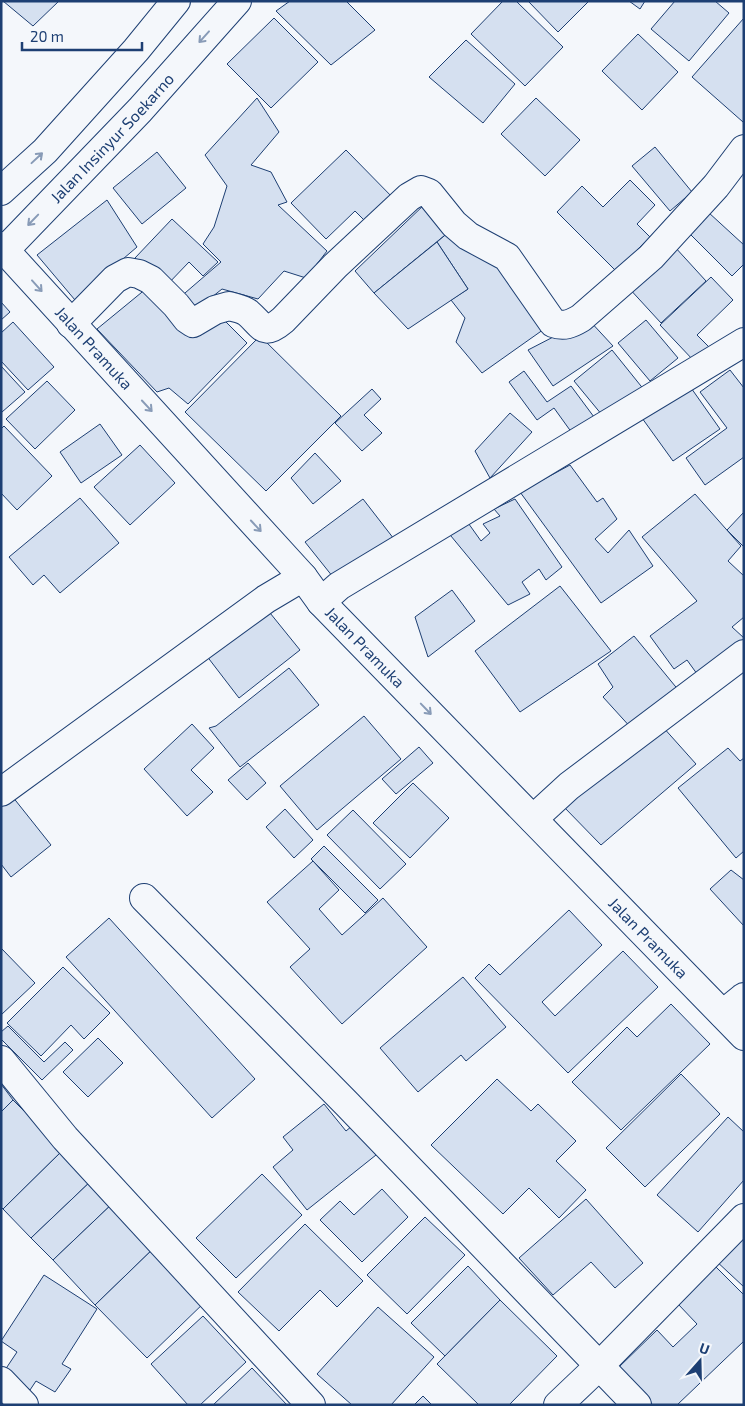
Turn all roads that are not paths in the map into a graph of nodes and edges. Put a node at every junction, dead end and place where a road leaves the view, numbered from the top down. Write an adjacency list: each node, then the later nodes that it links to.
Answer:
1 (176, 1): 4 (street, one-way to 1)
2 (237, 1): 5 (street, Jalan Insinyur Soekarno, one-way to 5)
3 (744, 149): 6 (street)
4 (1, 192)
5 (3, 248): 6 (street, Jalan Pramuka, one-way to 6)
6 (71, 324): 8 (street, Jalan Pramuka, one-way to 8)
7 (744, 342): 9 (street)
8 (303, 577): 9 (street, Jalan Pramuka); 11 (street)
9 (321, 602): 12 (street, Jalan Pramuka, one-way to 12)
10 (744, 654): 12 (street)
11 (1, 792)
12 (533, 819): 15 (street, Jalan Pramuka)
13 (144, 898): 19 (street)
14 (744, 997): 15 (street)
15 (723, 1014): 16 (street, Jalan Pramuka)
16 (744, 1036)
17 (1, 1060): 22 (street)
18 (744, 1218): 19 (street)
19 (599, 1366): 23 (street); 24 (street)
20 (1, 1380): 21 (street)
21 (24, 1405)
22 (311, 1405)
23 (558, 1405)
24 (637, 1405)

